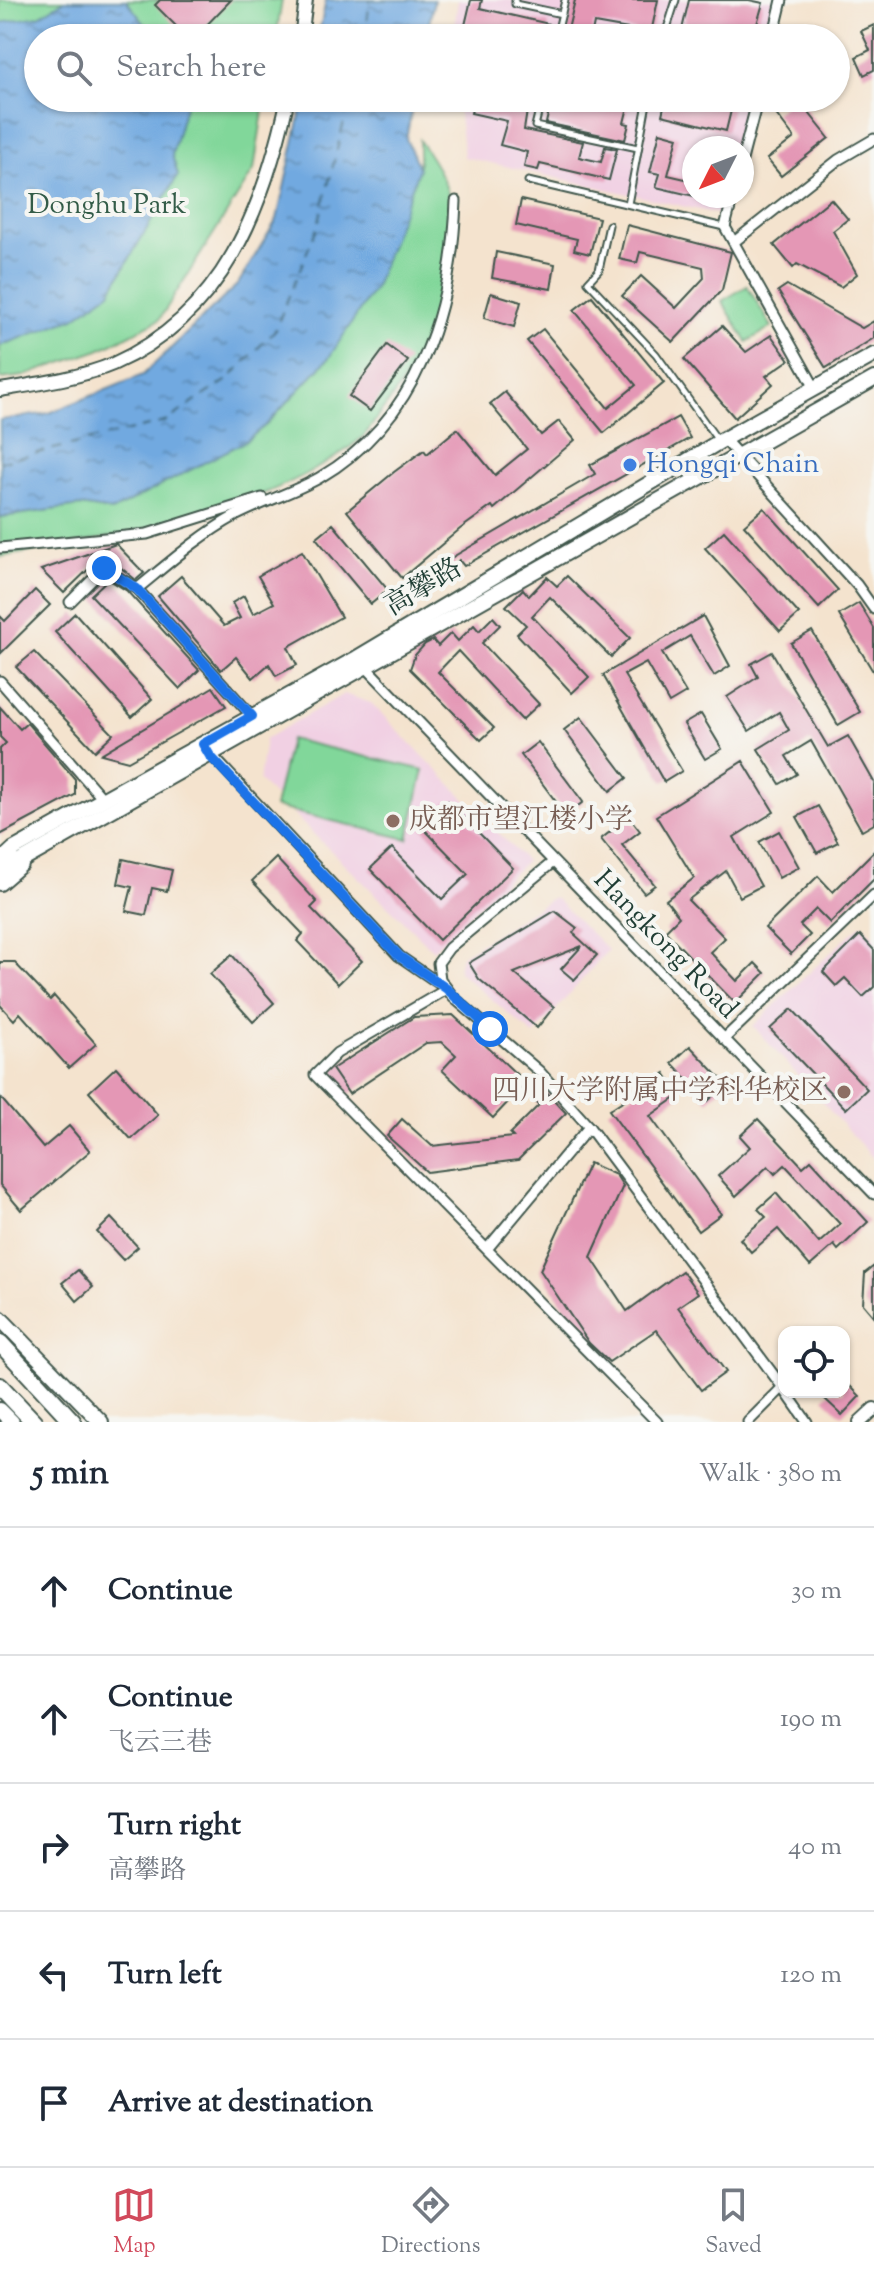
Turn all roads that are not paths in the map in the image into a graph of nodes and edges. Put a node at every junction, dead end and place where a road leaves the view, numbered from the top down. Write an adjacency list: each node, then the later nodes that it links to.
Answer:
1 (306, 0): 7 (street)
2 (515, 0): 6 (lane)
3 (565, 0): 6 (lane)
4 (676, 0): 9 (lane)
5 (782, 0): 10 (street)
6 (562, 14): 8 (lane)
7 (303, 24)
8 (560, 24)
9 (668, 24)
10 (776, 24)
11 (284, 112): 28 (street)
12 (538, 112): 17 (lane)
13 (645, 112): 17 (lane)
14 (754, 112): 15 (street)
15 (748, 136)
16 (874, 139): 24 (street)
17 (638, 148): 20 (lane)
18 (528, 181): 20 (lane)
19 (456, 201): 31 (street)
20 (628, 204): 23 (lane)
21 (730, 208): 23 (street)
22 (609, 225): 29 (lane)
23 (725, 227): 24 (street)
24 (734, 242): 27 (street)
25 (874, 355): 27 (main road, 高攀路)
26 (874, 379): 30 (main road, 高攀路)
27 (815, 388): 29 (main road, 高攀路)
28 (0, 390)
29 (722, 441): 30 (street); 36 (main road, 高攀路)
30 (737, 454): 35 (street); 36 (main road, 高攀路)
31 (281, 494): 32 (street); 33 (street)
32 (0, 548)
33 (137, 589): 34 (street); 38 (street)
34 (70, 602)
35 (874, 609)
36 (361, 662): 38 (main road, 高攀路); 39 (main road, 高攀路); 43 (street, Hangkong Road)
37 (0, 681): 40 (street)
38 (252, 716): 39 (main road, 高攀路)
39 (207, 750): 40 (main road, 高攀路); 42 (main road, 高攀路); 47 (street)
40 (103, 799): 41 (main road, 高攀路)
41 (0, 860)
42 (28, 860): 44 (main road, 高攀路); 45 (street)
43 (553, 862): 47 (street); 48 (street, Hangkong Road)
44 (0, 873)
45 (0, 884)
46 (874, 895): 48 (street)
47 (447, 989): 49 (street); 51 (street)
48 (724, 1039): 50 (street, Hangkong Road)
49 (589, 1127): 51 (street); 54 (street)
50 (874, 1194)
51 (487, 1249): 64 (street)
52 (0, 1318): 63 (main road)
53 (0, 1343): 62 (highway)
54 (778, 1381)
55 (0, 1386): 61 (highway)
56 (778, 1394): 65 (street)
57 (790, 1398): 66 (street)
58 (874, 1409): 67 (street)
59 (0, 1410): 60 (main road)
60 (12, 1422)
61 (34, 1422)
62 (73, 1422)
63 (101, 1422)
64 (657, 1422)
65 (748, 1422)
66 (807, 1422)
67 (860, 1422)

